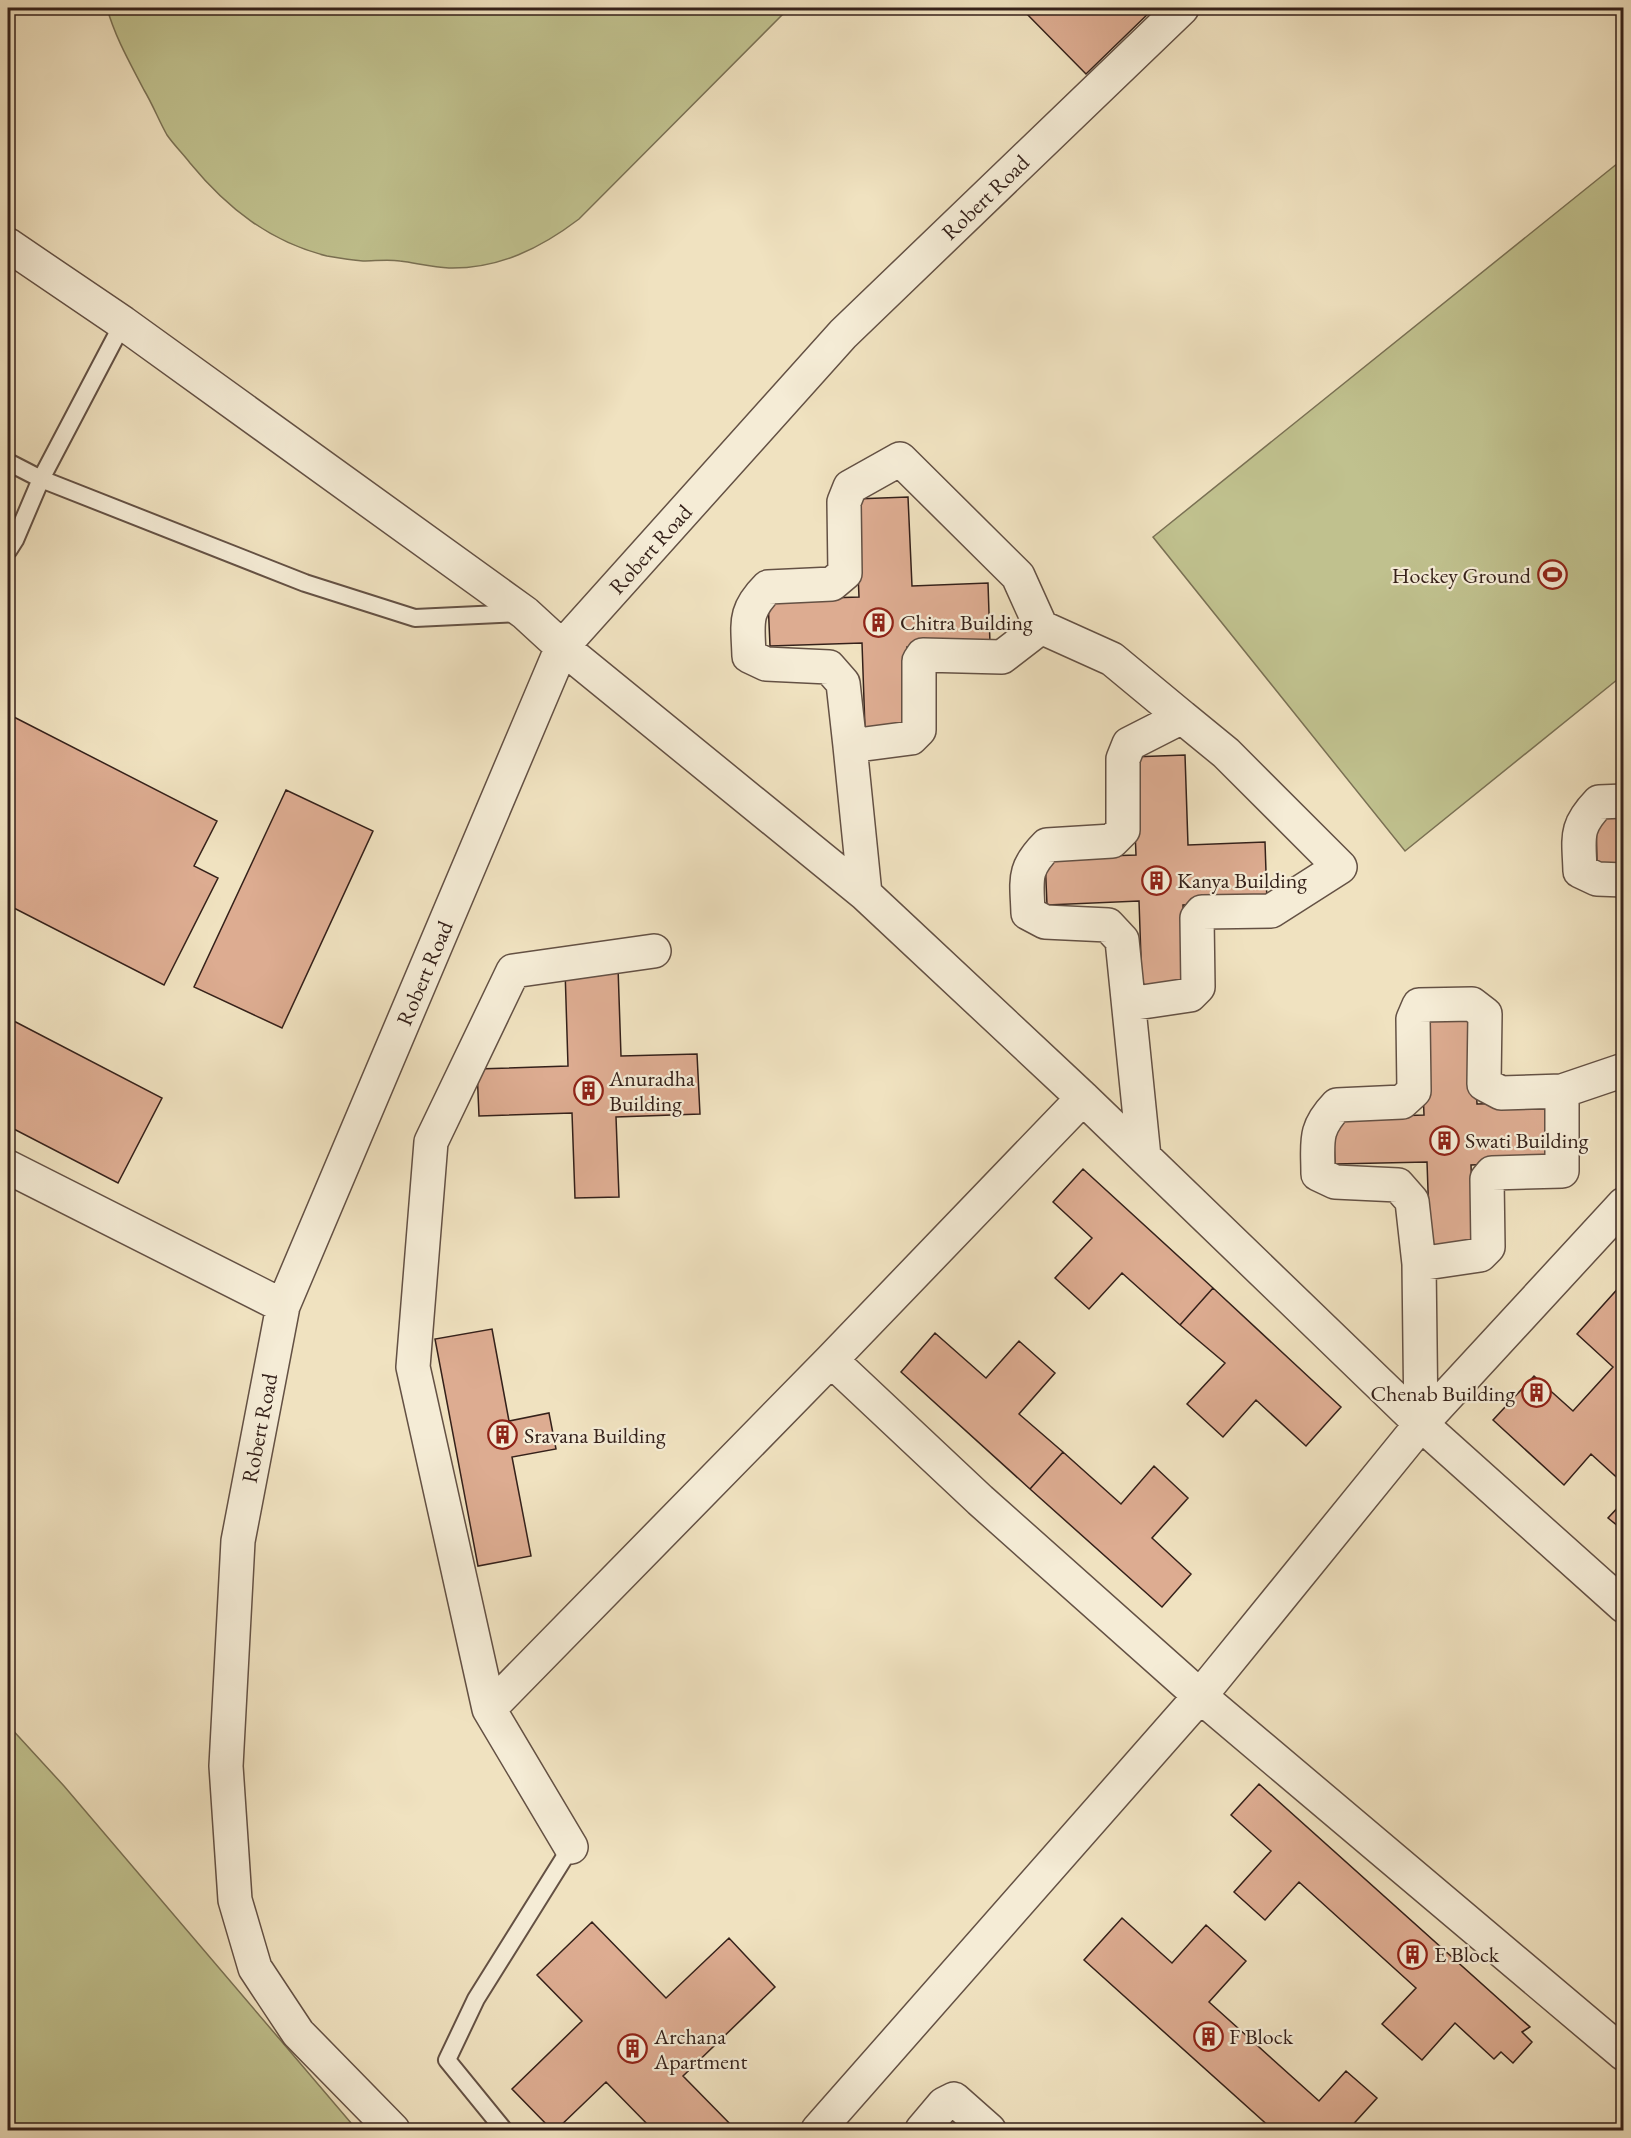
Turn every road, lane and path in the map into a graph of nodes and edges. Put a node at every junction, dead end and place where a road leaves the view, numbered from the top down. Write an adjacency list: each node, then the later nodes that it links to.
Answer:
1 (1182, 8): 9 (street, Robert Road)
2 (8, 245): 3 (street)
3 (123, 323): 5 (lane); 7 (street)
4 (8, 462): 5 (lane)
5 (41, 479): 6 (lane); 7 (lane)
6 (8, 551)
7 (525, 613): 9 (street)
8 (1041, 627): 10 (street); 11 (street); 11 (street)
9 (562, 647): 14 (street); 24 (street, Robert Road)
10 (1182, 717): 16 (street); 16 (street)
11 (850, 746): 14 (street)
12 (1623, 801): 13 (street)
13 (1623, 880)
14 (865, 894): 19 (street)
15 (654, 951): 29 (street)
16 (1129, 1004): 20 (street)
17 (1623, 1070): 18 (street)
18 (1562, 1091): 23 (street); 23 (street)
19 (1083, 1098): 20 (street); 25 (street)
20 (1144, 1157): 26 (street)
21 (8, 1167): 24 (street)
22 (1623, 1204): 26 (street)
23 (1419, 1264): 26 (street)
24 (283, 1306): 32 (street, Robert Road)
25 (831, 1360): 28 (street); 29 (street)
26 (1421, 1424): 27 (street); 28 (street)
27 (1623, 1606)
28 (1200, 1696): 31 (street); 34 (street)
29 (489, 1708): 30 (street)
30 (571, 1846): 33 (lane)
31 (1623, 2054)
32 (393, 2130)
33 (504, 2130)
34 (818, 2130)
35 (922, 2130): 36 (street)
36 (989, 2130)

